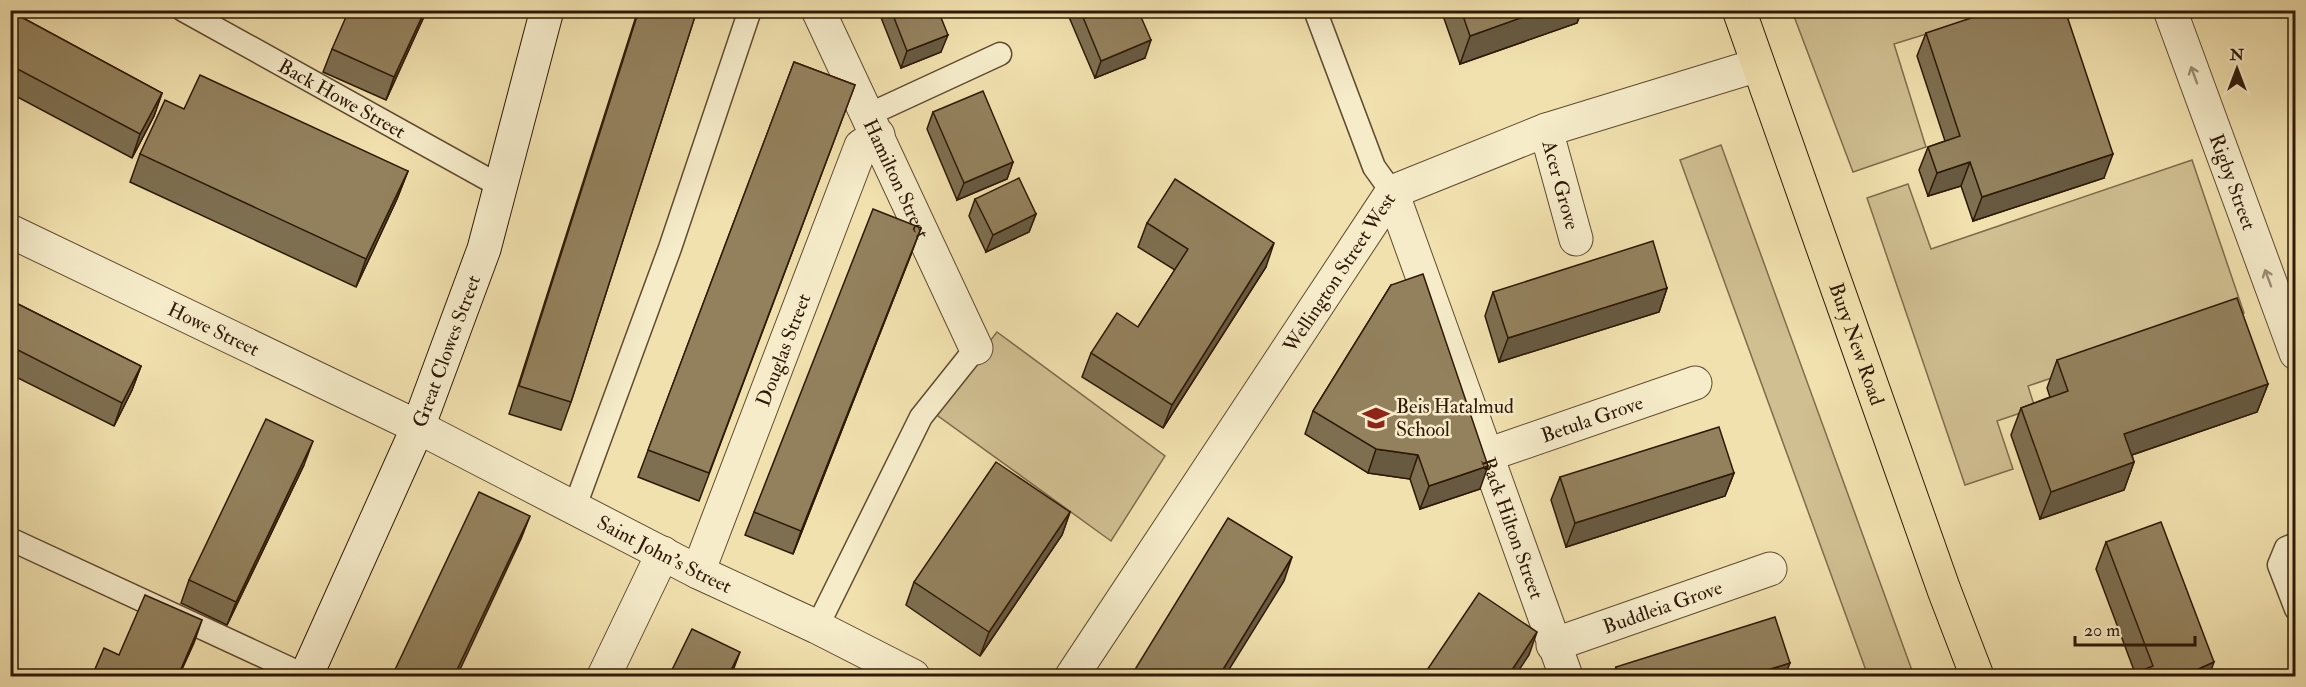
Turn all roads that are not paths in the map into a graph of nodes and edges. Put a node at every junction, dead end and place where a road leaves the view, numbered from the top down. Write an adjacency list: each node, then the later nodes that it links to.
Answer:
1 (183, 10): 12 (lane, Back Howe Street)
2 (547, 10): 12 (street, Great Clowes Street)
3 (750, 10): 21 (lane)
4 (818, 10): 10 (street, Hamilton Street)
5 (1315, 10): 13 (lane, Back Hilton Street)
6 (1739, 10): 9 (highway, Bury New Road)
7 (2170, 10): 17 (street, Rigby Street, one-way to 7)
8 (1000, 54): 10 (lane)
9 (1758, 65): 11 (street, Wellington Street West); 35 (highway, Bury New Road)
10 (873, 125): 16 (street, Hamilton Street); 26 (street, Douglas Street)
11 (1545, 130): 13 (street, Wellington Street West); 15 (street, Acer Grove)
12 (500, 186): 19 (street, Great Clowes Street)
13 (1392, 192): 20 (street, Back Hilton Street); 33 (street, Wellington Street West)
14 (10, 231): 19 (street, Howe Street)
15 (1576, 239)
16 (976, 348): 28 (lane)
17 (2295, 353)
18 (1695, 383): 20 (street, Betula Grove)
19 (418, 427): 21 (street, Saint John's Street); 30 (street, Great Clowes Street)
20 (1487, 455): 29 (street, Back Hilton Street)
21 (574, 509): 24 (street, Saint John's Street)
22 (10, 539): 30 (lane)
23 (2295, 544): 27 (lane)
24 (663, 554): 26 (street, Saint John's Street); 31 (street)
25 (1770, 569): 29 (street, Buddleia Grove)
26 (698, 572): 28 (street, Saint John's Street)
27 (2295, 609)
28 (817, 627): 32 (street, Saint John's Street)
29 (1553, 645): 34 (street, Back Hilton Street)
30 (306, 676)
31 (604, 676)
32 (913, 676)
33 (1072, 676)
34 (1566, 676)
35 (1977, 676)

